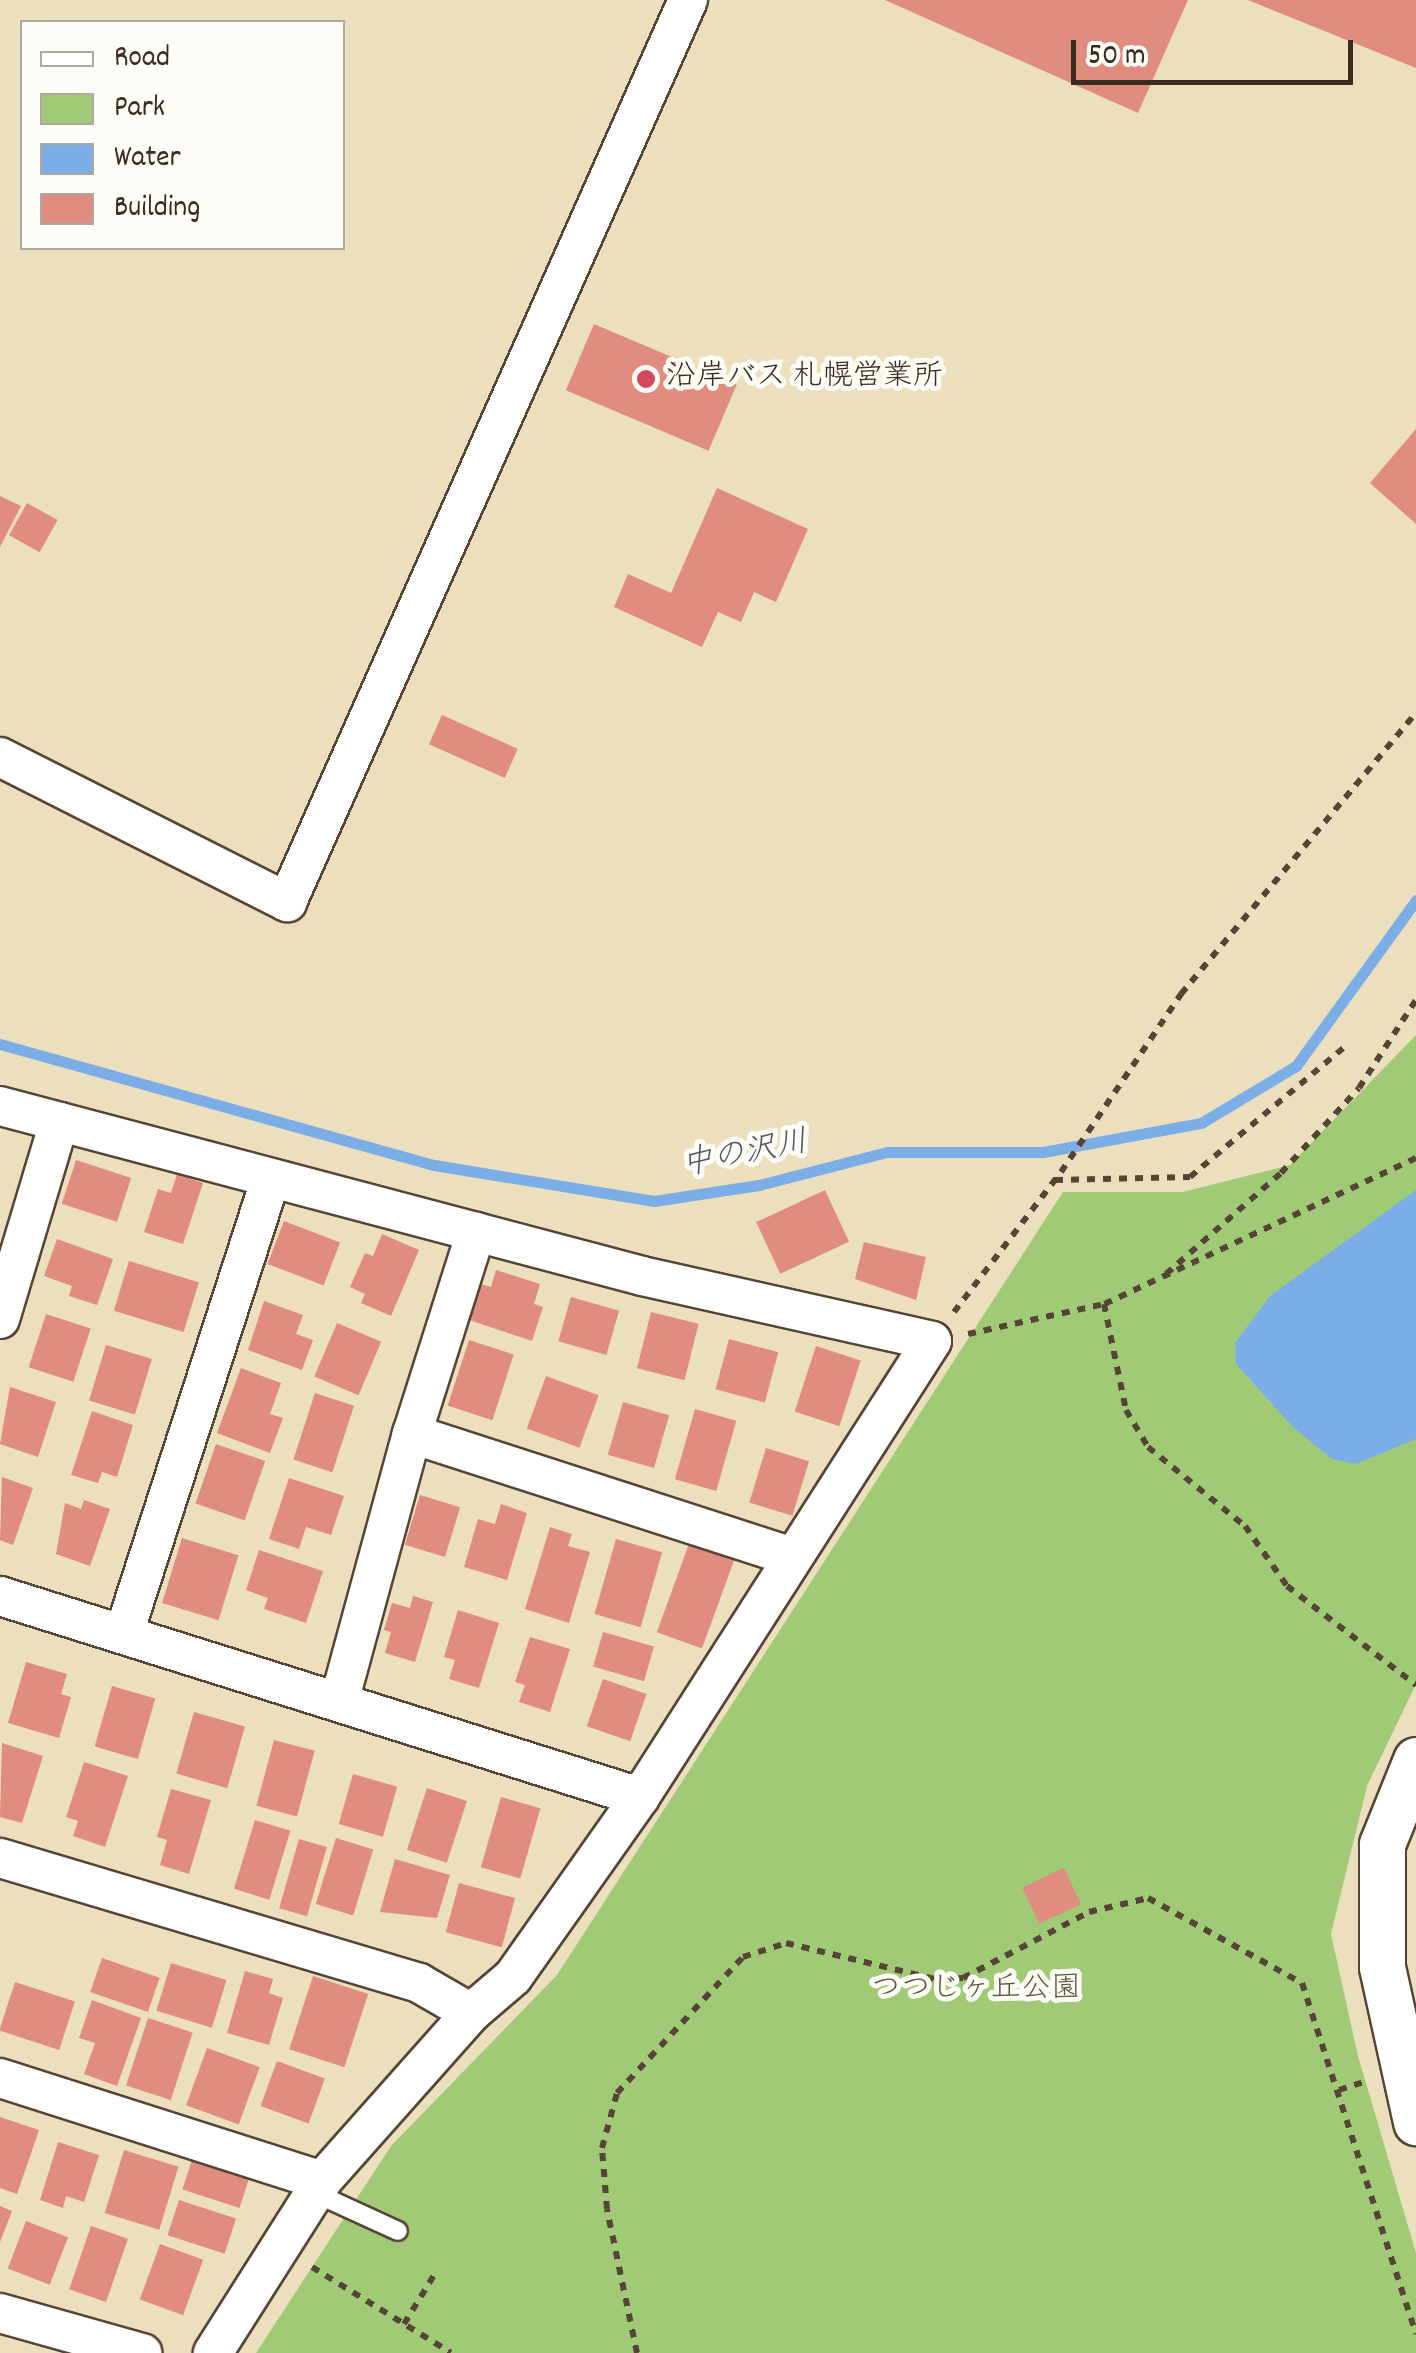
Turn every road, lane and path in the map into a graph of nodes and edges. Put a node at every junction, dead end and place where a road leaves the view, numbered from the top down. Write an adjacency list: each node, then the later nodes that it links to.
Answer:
1 (688, 0): 3 (street)
2 (1416, 713): 10 (path)
3 (0, 757)
4 (1416, 1000): 12 (path)
5 (1343, 1048): 10 (path)
6 (0, 1106): 7 (street)
7 (59, 1122): 9 (street); 14 (street)
8 (1416, 1158): 12 (path)
9 (270, 1178): 11 (street); 19 (street)
10 (1054, 1180): 15 (path)
11 (476, 1232): 15 (street); 16 (street)
12 (1160, 1280): 13 (path)
13 (1104, 1304): 15 (path); 20 (path)
14 (0, 1319)
15 (932, 1341): 17 (street)
16 (412, 1434): 17 (street); 21 (street)
17 (792, 1557): 23 (street)
18 (0, 1596): 19 (street)
19 (124, 1633): 21 (street)
20 (1416, 1685)
21 (339, 1702): 23 (street)
22 (1416, 1760): 27 (street)
23 (640, 1797): 25 (street)
24 (0, 1858): 25 (street)
25 (471, 2013): 28 (street)
26 (0, 2078): 28 (street)
27 (1416, 2122)
28 (319, 2187): 29 (lane); 30 (street)
29 (398, 2230)
30 (280, 2248): 33 (path); 36 (street)
31 (436, 2272): 33 (path)
32 (0, 2312): 35 (street)
33 (404, 2324): 37 (path)
34 (1416, 2334): 38 (path)
35 (142, 2353)
36 (213, 2353)
37 (451, 2353)
38 (637, 2353)

